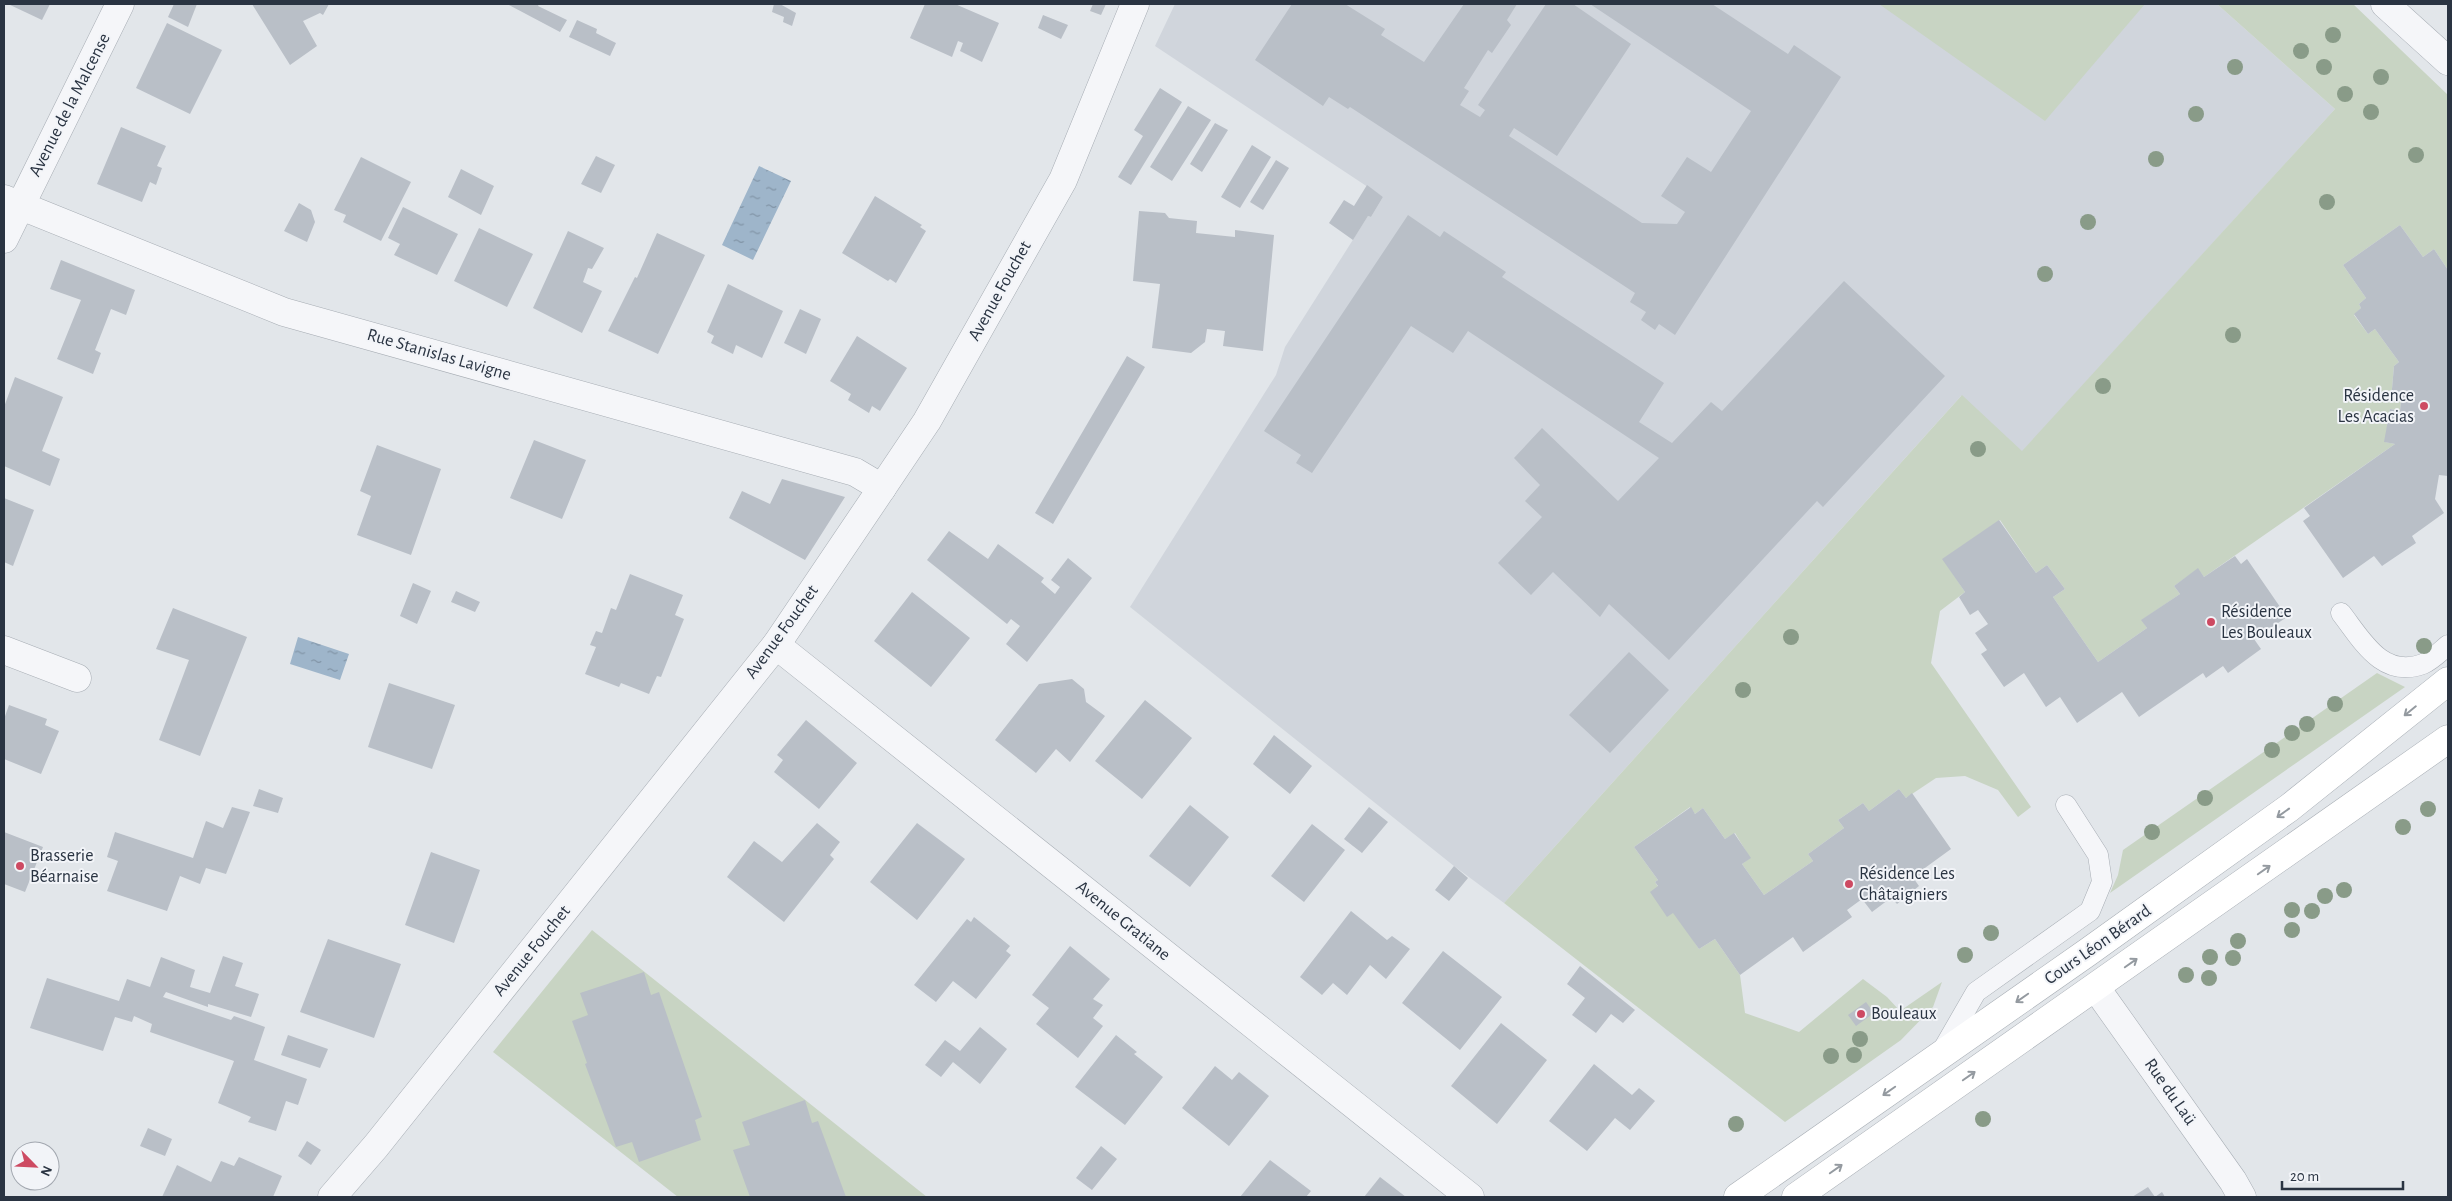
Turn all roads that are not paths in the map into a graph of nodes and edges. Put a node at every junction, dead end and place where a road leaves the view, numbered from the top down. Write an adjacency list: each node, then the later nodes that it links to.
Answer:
1 (120, 4): 5 (street, Avenue de la Malcense)
2 (1135, 4): 7 (street, Avenue Fouchet)
3 (2385, 4): 4 (street)
4 (2448, 61)
5 (11, 202): 6 (street, Avenue de la Malcense); 7 (street, Rue Stanislas Lavigne)
6 (4, 239)
7 (882, 488): 9 (street, Avenue Fouchet)
8 (2341, 613): 10 (lane)
9 (776, 645): 18 (street, Avenue Fouchet); 19 (street, Avenue Gratiane)
10 (2448, 645)
11 (4, 650): 12 (street)
12 (77, 678)
13 (2448, 681): 17 (main road, Cours Léon Bérard, one-way to 17)
14 (2448, 740): 16 (main road, Cours Léon Bérard, one-way to 14)
15 (2066, 805): 17 (lane)
16 (2096, 988): 21 (main road, Cours Léon Bérard, one-way to 16); 22 (street, Rue du Laü)
17 (1938, 1057): 20 (main road, Cours Léon Bérard, one-way to 20)
18 (332, 1197)
19 (1470, 1197)
20 (1738, 1197)
21 (1796, 1197)
22 (2242, 1197)

